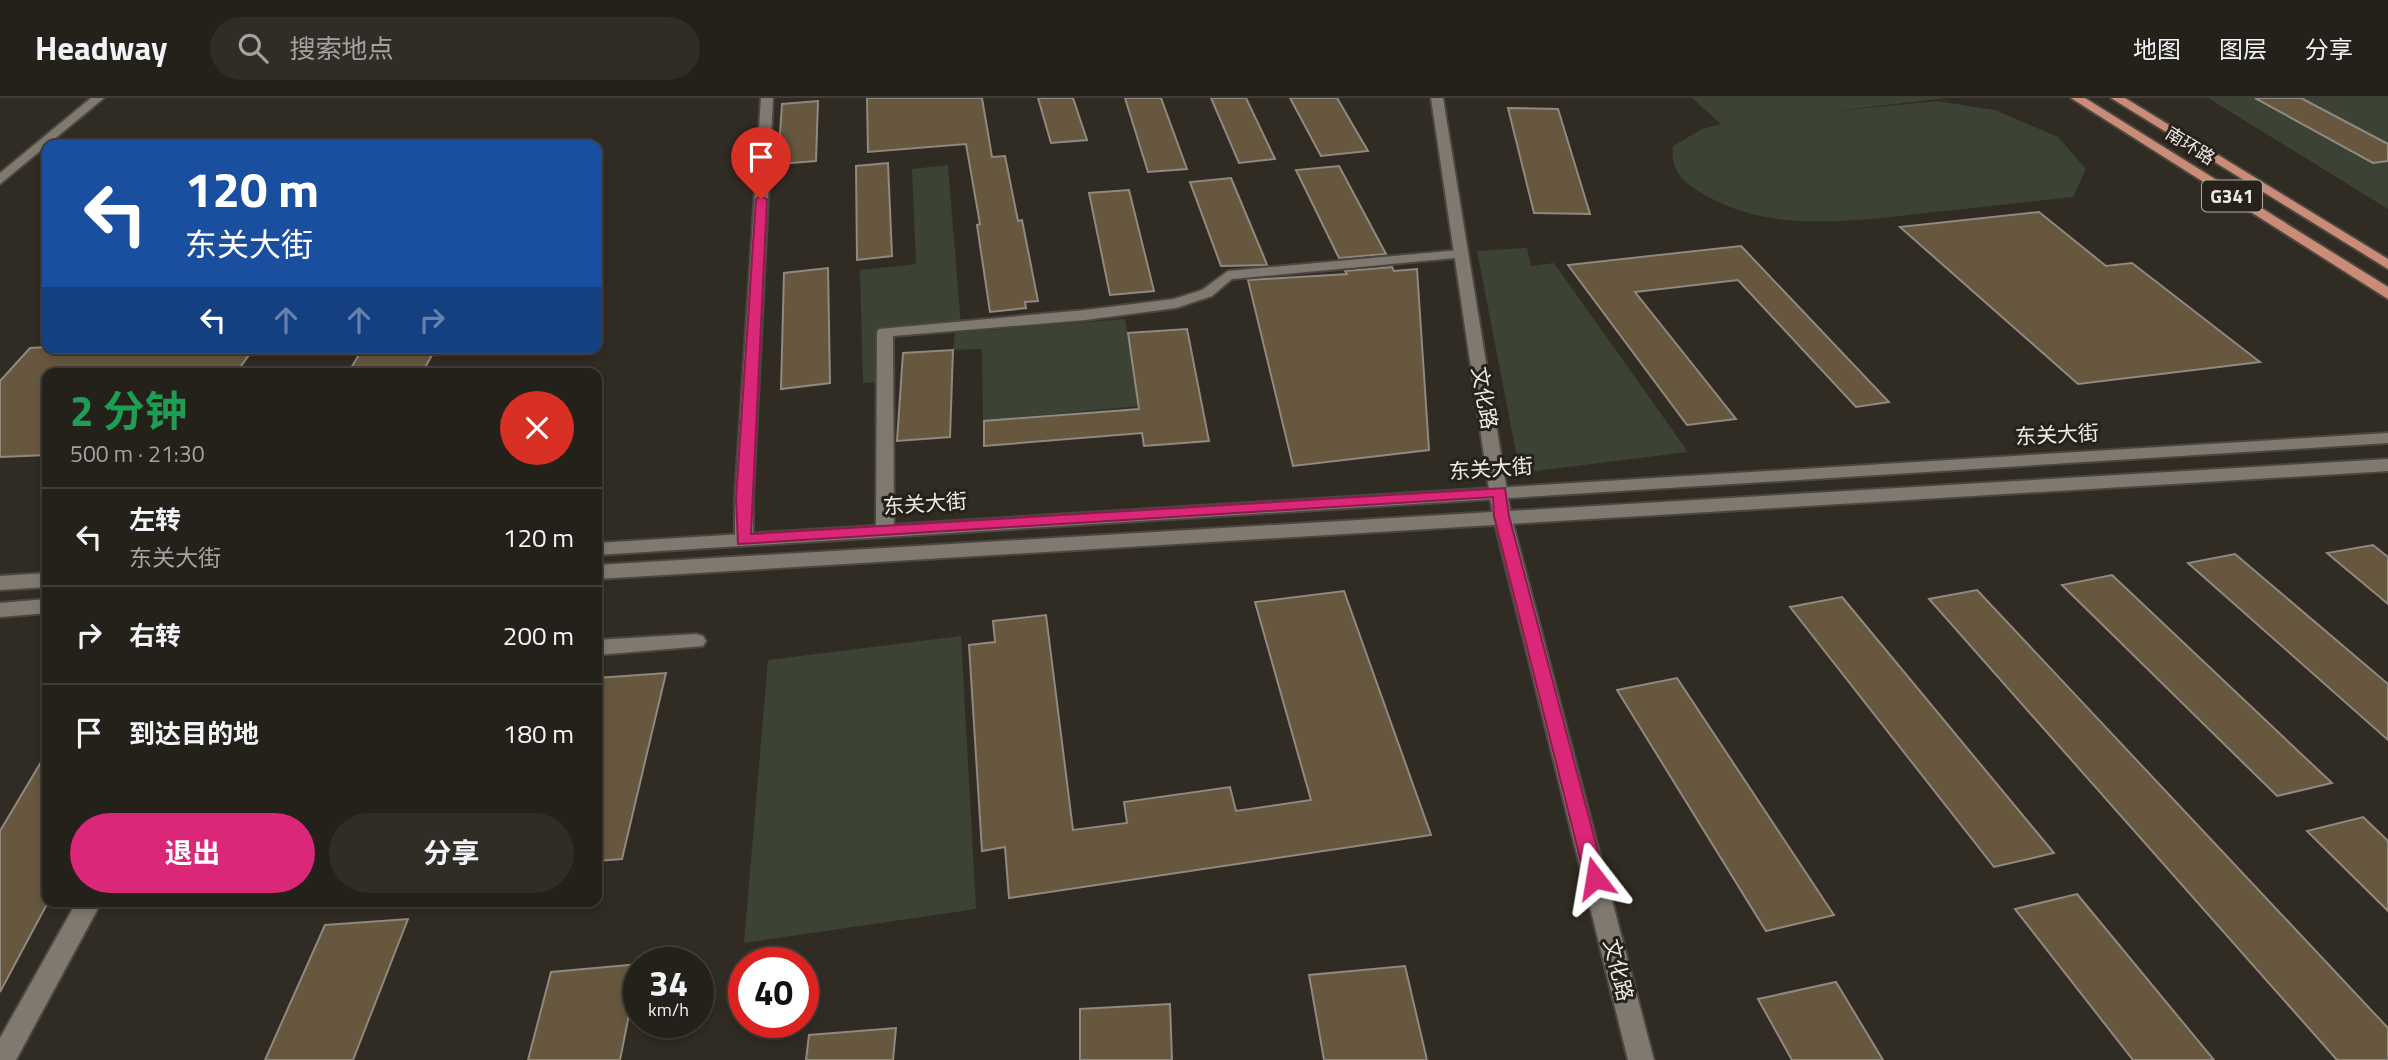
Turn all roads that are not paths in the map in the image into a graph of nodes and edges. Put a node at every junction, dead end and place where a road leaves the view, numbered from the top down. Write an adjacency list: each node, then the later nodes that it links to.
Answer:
1 (98, 98): 6 (street)
2 (767, 98): 17 (street)
3 (1437, 98): 9 (street, 文化路)
4 (2077, 98): 11 (highway, 南环路 / G341)
5 (2117, 98): 10 (highway, 南环路 / G341)
6 (48, 140)
7 (42, 145): 8 (street)
8 (0, 180)
9 (1460, 254): 14 (street, 文化路); 16 (street)
10 (2388, 265)
11 (2388, 295)
12 (2388, 438): 14 (street, 东关大街)
13 (2388, 466): 15 (street)
14 (1500, 491): 15 (street, 文化路); 16 (street, 东关大街)
15 (1502, 516): 19 (street); 28 (street, 文化路)
16 (885, 530): 17 (street, 东关大街)
17 (744, 540): 18 (street, 东关大街)
18 (602, 549)
19 (602, 572)
20 (42, 580): 21 (street)
21 (0, 583)
22 (42, 606): 23 (street)
23 (0, 610)
24 (696, 641): 25 (street)
25 (602, 648)
26 (87, 907): 27 (street)
27 (2, 1060)
28 (1641, 1060)

